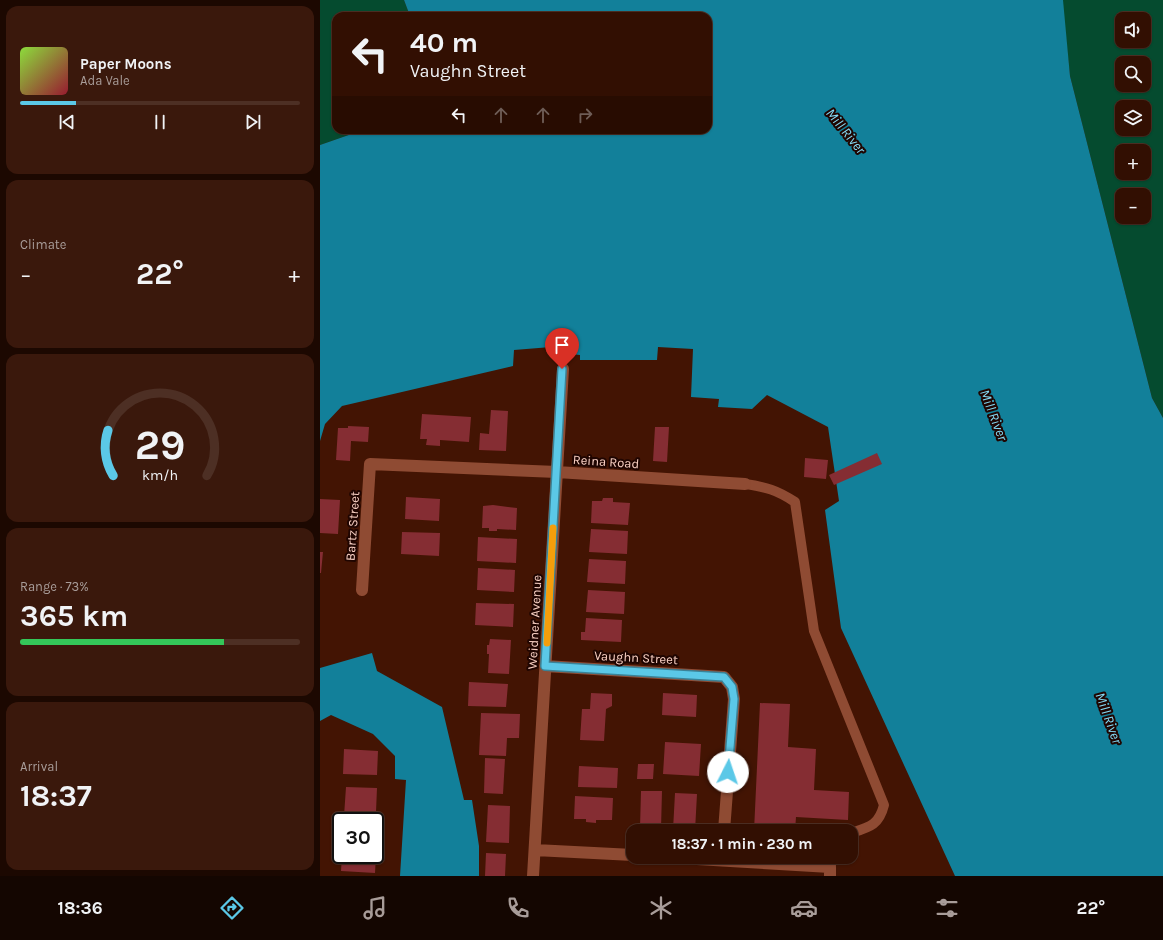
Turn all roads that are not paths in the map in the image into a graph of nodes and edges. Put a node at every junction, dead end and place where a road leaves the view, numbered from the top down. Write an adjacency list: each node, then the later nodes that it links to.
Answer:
1 (562, 369): 3 (street, Weidner Avenue)
2 (370, 464): 3 (street, Reina Road); 5 (street, Bartz Street)
3 (557, 472): 4 (street, Reina Road); 6 (street, Weidner Avenue)
4 (745, 484): 8 (lane)
5 (362, 590)
6 (545, 666): 7 (street, Vaughn Street); 9 (street, Weidner Avenue)
7 (725, 824)
8 (858, 831)
9 (535, 850): 10 (street); 13 (street, Weidner Avenue)
10 (626, 855)
11 (790, 864): 12 (street)
12 (831, 867)
13 (533, 876)

